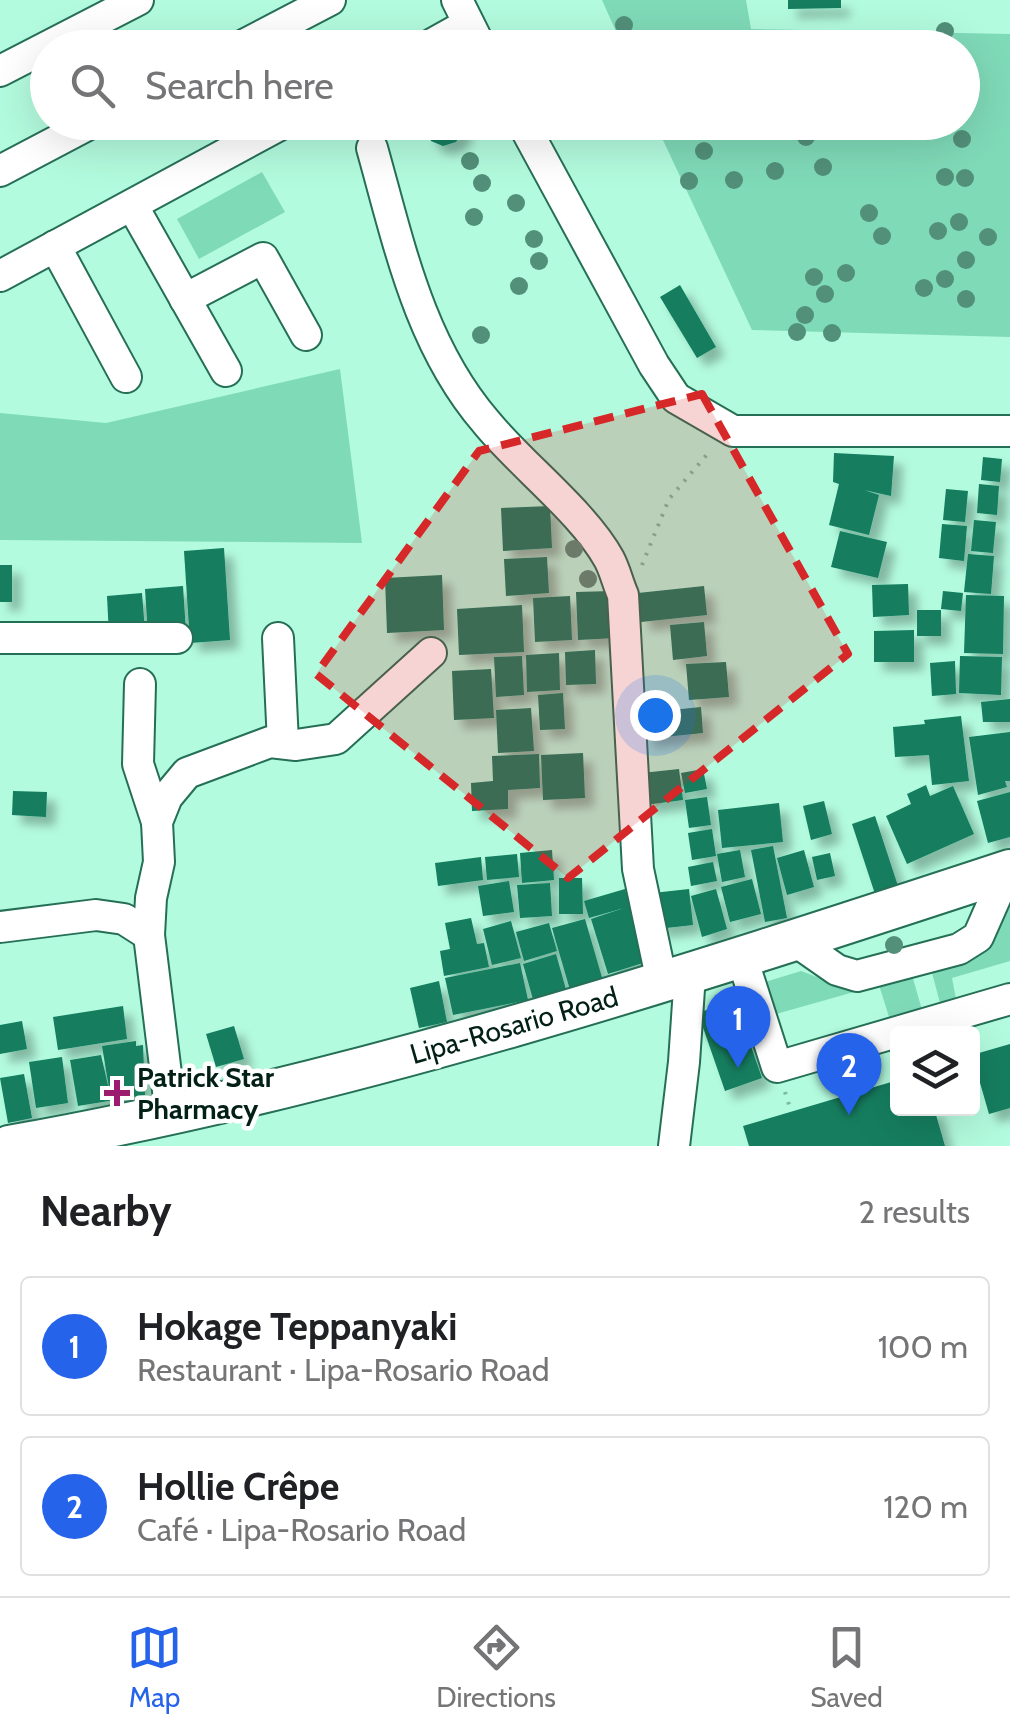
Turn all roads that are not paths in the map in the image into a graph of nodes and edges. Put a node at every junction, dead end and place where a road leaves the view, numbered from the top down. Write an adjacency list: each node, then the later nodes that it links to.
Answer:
1 (138, 0): 3 (street)
2 (330, 0): 4 (street)
3 (80, 30)
4 (272, 30)
5 (30, 56): 6 (street)
6 (0, 71)
7 (58, 140): 11 (street)
8 (253, 140): 12 (street)
9 (532, 140): 19 (street)
10 (372, 148): 32 (street)
11 (0, 170)
12 (132, 205): 13 (street); 15 (street)
13 (56, 246): 14 (street); 18 (street)
14 (0, 276)
15 (185, 299): 16 (street); 17 (street)
16 (306, 335)
17 (226, 371)
18 (126, 376)
19 (1010, 431)
20 (0, 638): 21 (street)
21 (177, 638)
22 (278, 638): 25 (street)
23 (431, 653): 25 (street)
24 (140, 684): 26 (street)
25 (283, 743): 26 (street)
26 (156, 822): 29 (street)
27 (1009, 871): 30 (main road, Lipa-Rosario Road); 30 (street)
28 (0, 927): 29 (street)
29 (150, 935): 36 (street)
30 (794, 940): 31 (main road, Lipa-Rosario Road)
31 (742, 958): 32 (main road, Lipa-Rosario Road); 35 (street)
32 (676, 978): 36 (main road, Lipa-Rosario Road); 39 (street)
33 (1010, 999): 34 (street)
34 (940, 1026)
35 (890, 1038)
36 (171, 1115): 37 (main road, Lipa-Rosario Road)
37 (74, 1140): 38 (main road, Lipa-Rosario Road)
38 (13, 1146)
39 (674, 1146)

